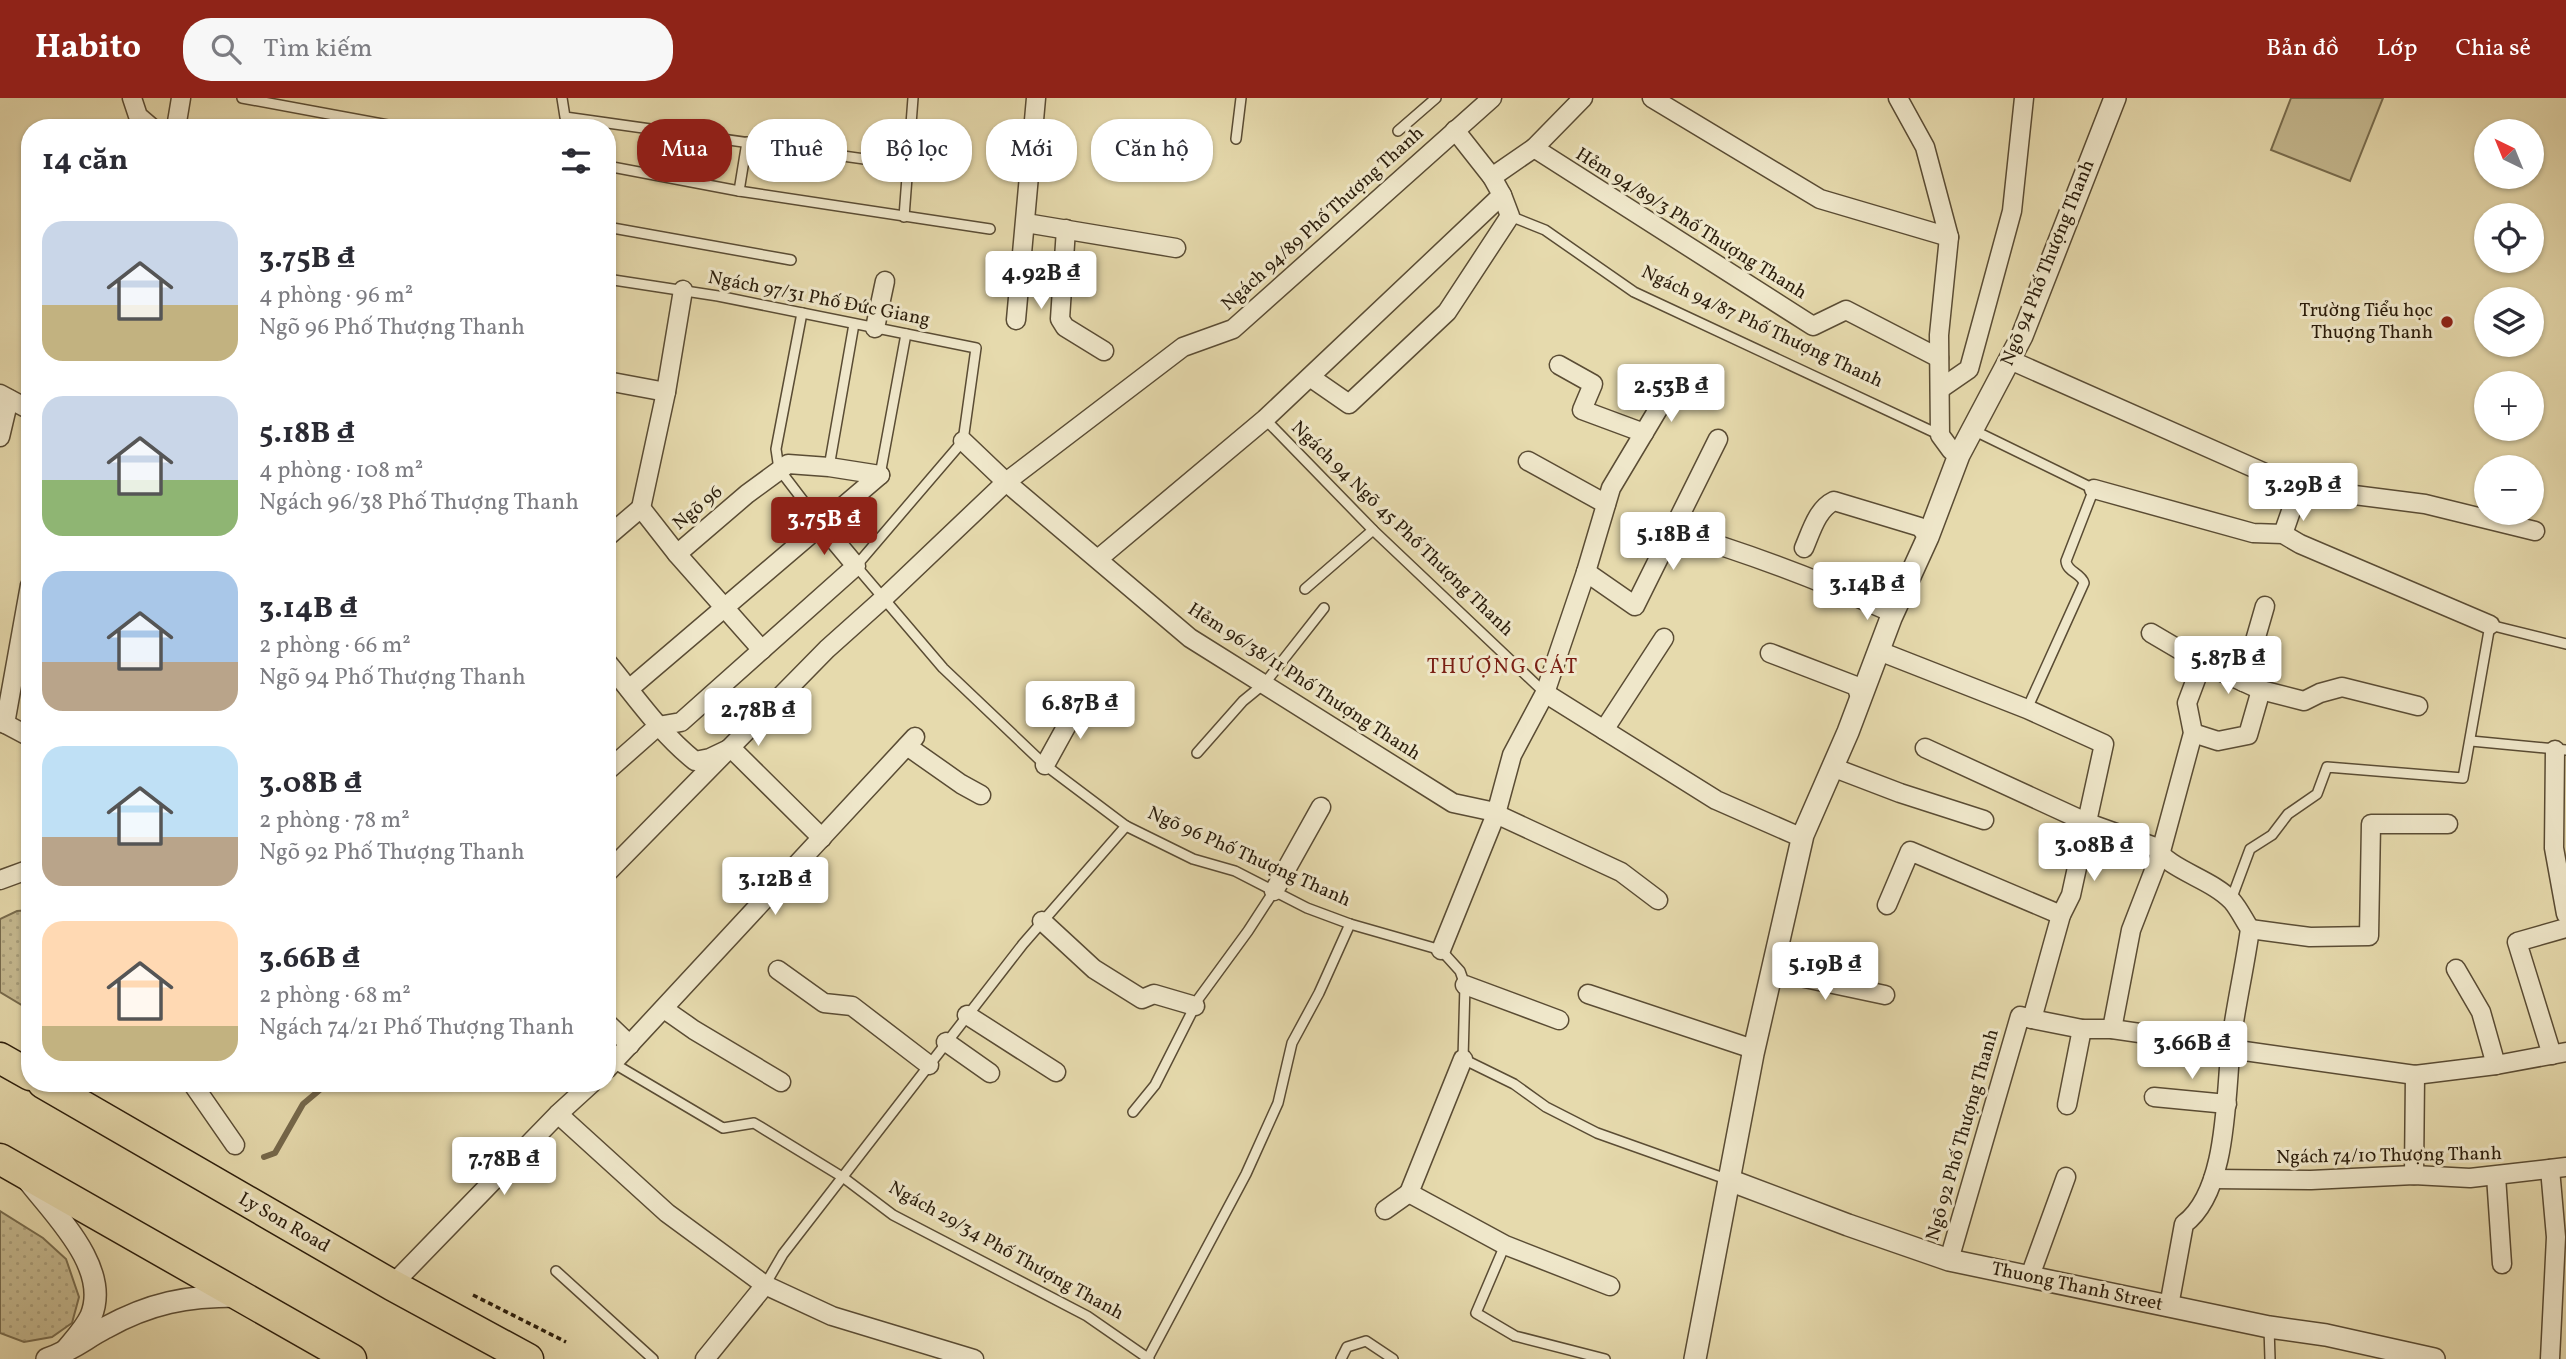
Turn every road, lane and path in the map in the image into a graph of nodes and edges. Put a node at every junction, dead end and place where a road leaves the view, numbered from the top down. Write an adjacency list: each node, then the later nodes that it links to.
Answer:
1 (132, 98): 15 (street)
2 (181, 98): 16 (street)
3 (242, 98): 17 (lane)
4 (562, 98): 18 (lane)
5 (913, 98): 19 (lane)
6 (1036, 98): 34 (street)
7 (1241, 98): 23 (lane)
8 (1436, 98): 22 (lane)
9 (1492, 98): 21 (street, Ngách 94/89 Phố Thượng Thanh)
10 (1583, 98): 26 (street)
11 (1652, 98): 38 (street)
12 (1898, 98): 38 (street)
13 (2024, 98): 55 (street)
14 (2115, 98): 51 (street, Ngõ 94 Phố Thượng Thanh)
15 (142, 119)
16 (178, 119)
17 (355, 119)
18 (580, 119)
19 (911, 119)
20 (616, 124): 24 (lane)
21 (1455, 130): 28 (street); 72 (street, Ngách 94/89 Phố Thượng Thanh)
22 (1398, 131)
23 (1236, 139)
24 (746, 142)
25 (746, 147): 30 (lane)
26 (1534, 148): 28 (street); 50 (street, Hẻm 94/89/3 Phố Thượng Thanh)
27 (616, 168): 30 (lane)
28 (1492, 177): 31 (street)
29 (906, 182): 33 (lane)
30 (738, 191): 33 (lane)
31 (1502, 195): 32 (street); 53 (street)
32 (1510, 216): 53 (street); 63 (lane, Ngách 94/87 Phố Thượng Thanh)
33 (904, 217): 36 (lane)
34 (1026, 223): 37 (street); 45 (street)
35 (616, 228): 40 (lane)
36 (990, 229)
37 (1066, 229): 39 (street); 49 (street)
38 (1949, 237): 50 (street)
39 (1177, 248)
40 (791, 260)
41 (616, 280): 43 (lane, Ngách 97/31 Phố Đức Giang)
42 (884, 281): 47 (street)
43 (683, 290): 44 (lane, Ngách 97/31 Phố Đức Giang); 56 (street)
44 (802, 313): 46 (lane, Ngách 97/31 Phố Đức Giang); 70 (lane)
45 (1016, 320)
46 (853, 324): 47 (lane, Ngách 97/31 Phố Đức Giang); 69 (lane)
47 (874, 328): 48 (lane, Ngách 97/31 Phố Đức Giang)
48 (906, 334): 66 (lane, Ngách 97/31 Phố Đức Giang); 71 (lane)
49 (1104, 351)
50 (1939, 358): 55 (street)
51 (2010, 360): 61 (street, Ngõ 94 Phố Thượng Thanh); 73 (street)
52 (1559, 365): 62 (street)
53 (1310, 377): 60 (street)
54 (616, 383): 56 (street)
55 (1940, 389): 63 (street)
56 (666, 392): 76 (street)
57 (1666, 396): 62 (street)
58 (4, 397): 59 (street); 64 (street)
59 (21, 406)
60 (1265, 419): 79 (lane, Ngách 94 Ngõ 45 Phố Thượng Thanh); 86 (street)
61 (1973, 430): 67 (street, Ngõ 94 Phố Thượng Thanh); 74 (lane)
62 (1644, 433): 75 (street)
63 (1940, 435): 67 (street, Ngách 94/87 Phố Thượng Thanh)
64 (0, 437)
65 (1717, 439): 80 (street)
66 (963, 441): 72 (street, Hẻm 96/38/11 Phố Thượng Thanh); 87 (lane)
67 (1959, 455): 83 (street, Ngõ 94 Phố Thượng Thanh)
68 (1528, 461): 75 (street)
69 (830, 467): 70 (street); 71 (street)
70 (779, 469): 77 (lane, Ngõ 96 Phố Thượng Thanh); 85 (street, Ngõ 96)
71 (880, 475): 77 (street)
72 (1006, 482): 86 (street, Hẻm 96/38/11 Phố Thượng Thanh); 90 (street, Ngách 94/89 Phố Thượng Thanh)
73 (2299, 488): 81 (street); 82 (street)
74 (2094, 489): 82 (street); 113 (lane)
75 (1606, 504): 88 (street)
76 (641, 508): 78 (street); 85 (street)
77 (821, 524): 87 (street, Ngõ 96 Phố Thượng Thanh); 91 (street)
78 (616, 529)
79 (1373, 530): 89 (lane); 109 (lane, Ngách 94 Ngõ 45 Phố Thượng Thanh)
80 (1672, 531): 88 (street); 94 (street)
81 (2535, 531)
82 (2283, 534): 95 (street)
83 (1928, 537): 84 (street); 94 (street, Ngõ 94 Phố Thượng Thanh)
84 (1804, 548)
85 (677, 554): 91 (street)
86 (1097, 559): 106 (street, Hẻm 96/38/11 Phố Thượng Thanh)
87 (856, 566): 90 (lane, Ngõ 96 Phố Thượng Thanh); 100 (street)
88 (1586, 572): 109 (street)
89 (1305, 589)
90 (884, 598): 120 (street, Ngách 94/89 Phố Thượng Thanh); 125 (lane, Ngõ 96 Phố Thượng Thanh)
91 (725, 606): 100 (street); 107 (street)
92 (2265, 606): 105 (street)
93 (1324, 608): 106 (lane)
94 (1891, 618): 101 (street, Ngõ 94 Phố Thượng Thanh)
95 (2490, 625): 99 (lane); 119 (lane)
96 (21, 629): 114 (street)
97 (2151, 633): 103 (street)
98 (1664, 638): 116 (street)
99 (2566, 643)
100 (762, 650): 115 (street)
101 (1879, 652): 111 (street, Ngõ 94 Phố Thượng Thanh); 113 (street, Ngõ 92 Phố Thượng Thanh)
102 (1769, 653): 111 (street)
103 (2202, 663): 105 (street); 118 (street)
104 (616, 673): 107 (street)
105 (2243, 682): 108 (street)
106 (1265, 683): 123 (lane); 129 (street, Hẻm 96/38/11 Phố Thượng Thanh)
107 (629, 689): 115 (street)
108 (2261, 690): 112 (street); 118 (street)
109 (1545, 693): 116 (street); 129 (street)
110 (1082, 698): 125 (street)
111 (1861, 699): 126 (street, Ngõ 94 Phố Thượng Thanh)
112 (2418, 706)
113 (2027, 709): 131 (street, Ngõ 92 Phố Thượng Thanh)
114 (2, 722): 117 (street)
115 (658, 726): 120 (street); 124 (street)
116 (1604, 730): 134 (street)
117 (21, 732)
118 (2193, 733): 136 (street)
119 (2470, 741): 122 (lane); 142 (lane)
120 (731, 748): 135 (street); 137 (street, Ngách 94/89 Phố Thượng Thanh)
121 (1925, 748): 131 (street)
122 (2561, 750): 144 (street)
123 (1197, 753)
124 (616, 763)
125 (1045, 765): 133 (lane, Ngõ 96 Phố Thượng Thanh)
126 (1832, 767): 130 (street); 134 (street, Ngõ 94 Phố Thượng Thanh)
127 (981, 795): 135 (street)
128 (1321, 807): 140 (street)
129 (1496, 813): 141 (street, Hẻm 96/38/11 Phố Thượng Thanh); 150 (street)
130 (1984, 820)
131 (2088, 823): 136 (street); 145 (street, Ngõ 92 Phố Thượng Thanh)
132 (2448, 824): 149 (street)
133 (1126, 826): 140 (lane, Ngõ 96 Phố Thượng Thanh); 146 (lane)
134 (1803, 835): 153 (street, Ngõ 94 Phố Thượng Thanh)
135 (822, 838): 158 (street)
136 (2160, 856): 142 (street); 163 (street)
137 (616, 864)
138 (21, 872): 139 (street)
139 (0, 880)
140 (1274, 891): 147 (lane, Ngõ 96 Phố Thượng Thanh); 157 (lane)
141 (1658, 900)
142 (2231, 900): 149 (street)
143 (1888, 905): 145 (street)
144 (2566, 914)
145 (2061, 915): 160 (street, Ngõ 92 Phố Thượng Thanh)
146 (1042, 921): 157 (street); 159 (lane)
147 (1349, 924): 150 (lane, Ngõ 96 Phố Thượng Thanh); 214 (lane)
148 (2566, 928): 169 (street)
149 (2250, 929): 165 (street)
150 (1441, 950): 154 (lane)
151 (778, 970): 173 (street)
152 (2456, 970): 174 (street)
153 (1772, 971): 156 (street); 168 (street, Ngõ 94 Phố Thượng Thanh)
154 (1465, 985): 161 (street); 171 (lane)
155 (1588, 994): 168 (street)
156 (1885, 995)
157 (1195, 1006): 187 (lane)
158 (664, 1009): 167 (street); 180 (street)
159 (967, 1015): 166 (lane); 177 (street)
160 (2032, 1019): 162 (street); 201 (street, Ngõ 92 Phố Thượng Thanh)
161 (1559, 1020)
162 (2082, 1029): 163 (street); 186 (street)
163 (2112, 1029): 165 (street)
164 (616, 1032): 167 (street)
165 (2231, 1041): 179 (street); 185 (street)
166 (946, 1042): 173 (lane); 178 (street)
167 (630, 1045): 172 (street)
168 (1753, 1054): 197 (street, Ngõ 94 Phố Thượng Thanh)
169 (2559, 1054): 174 (street)
170 (0, 1058): 176 (highway)
171 (1463, 1059): 197 (lane); 198 (street)
172 (616, 1060)
173 (929, 1065): 195 (lane)
174 (2496, 1065): 179 (street)
175 (616, 1069): 195 (lane, Ngách 29/34 Phố Thượng Thanh)
176 (21, 1070)
177 (1056, 1072)
178 (989, 1073)
179 (2414, 1075): 192 (street)
180 (781, 1082)
181 (58, 1092): 206 (highway, Ly Son Road)
182 (198, 1092): 189 (street)
183 (582, 1092): 188 (street)
184 (2154, 1097): 185 (street)
185 (2227, 1104): 196 (street)
186 (2067, 1105)
187 (1133, 1112)
188 (558, 1114): 205 (street); 206 (street)
189 (235, 1145)
190 (10, 1165): 209 (highway); 213 (street)
191 (2558, 1168): 193 (street, Ngách 74/10 Thượng Thanh); 226 (street)
192 (2414, 1175): 193 (street, Ngách 74/10 Thượng Thanh); 196 (street, Ngách 74/10 Thượng Thanh)
193 (2496, 1176): 202 (street)
194 (2066, 1177): 204 (street)
195 (844, 1178): 205 (lane); 214 (lane, Ngách 29/34 Phố Thượng Thanh)
196 (2213, 1179): 210 (street)
197 (1729, 1180): 201 (street, Thuong Thanh Street); 223 (street, Ngõ 94 Phố Thượng Thanh)
198 (1409, 1193): 199 (street); 200 (street)
199 (1385, 1210)
200 (1504, 1245): 207 (street); 222 (lane)
201 (1949, 1260): 204 (street, Thuong Thanh Street)
202 (2502, 1264)
203 (556, 1271): 217 (lane)
204 (2030, 1276): 210 (street, Thuong Thanh Street)
205 (765, 1285): 218 (street); 219 (street)
206 (392, 1286): 216 (highway, Ly Son Road)
207 (1610, 1286)
208 (473, 1295): 212 (path)
209 (237, 1296): 213 (street); 215 (highway)
210 (2169, 1306): 211 (street, Thuong Thanh Street)
211 (2269, 1327): 224 (lane); 225 (street, Thuong Thanh Street)
212 (566, 1342)
213 (55, 1357)
214 (1149, 1358)
215 (351, 1359)
216 (528, 1359)
217 (653, 1359)
218 (705, 1359)
219 (974, 1359)
220 (1341, 1359): 221 (lane)
221 (1393, 1359)
222 (1605, 1359)
223 (1695, 1359)
224 (2270, 1359)
225 (2434, 1359)
226 (2550, 1359)

